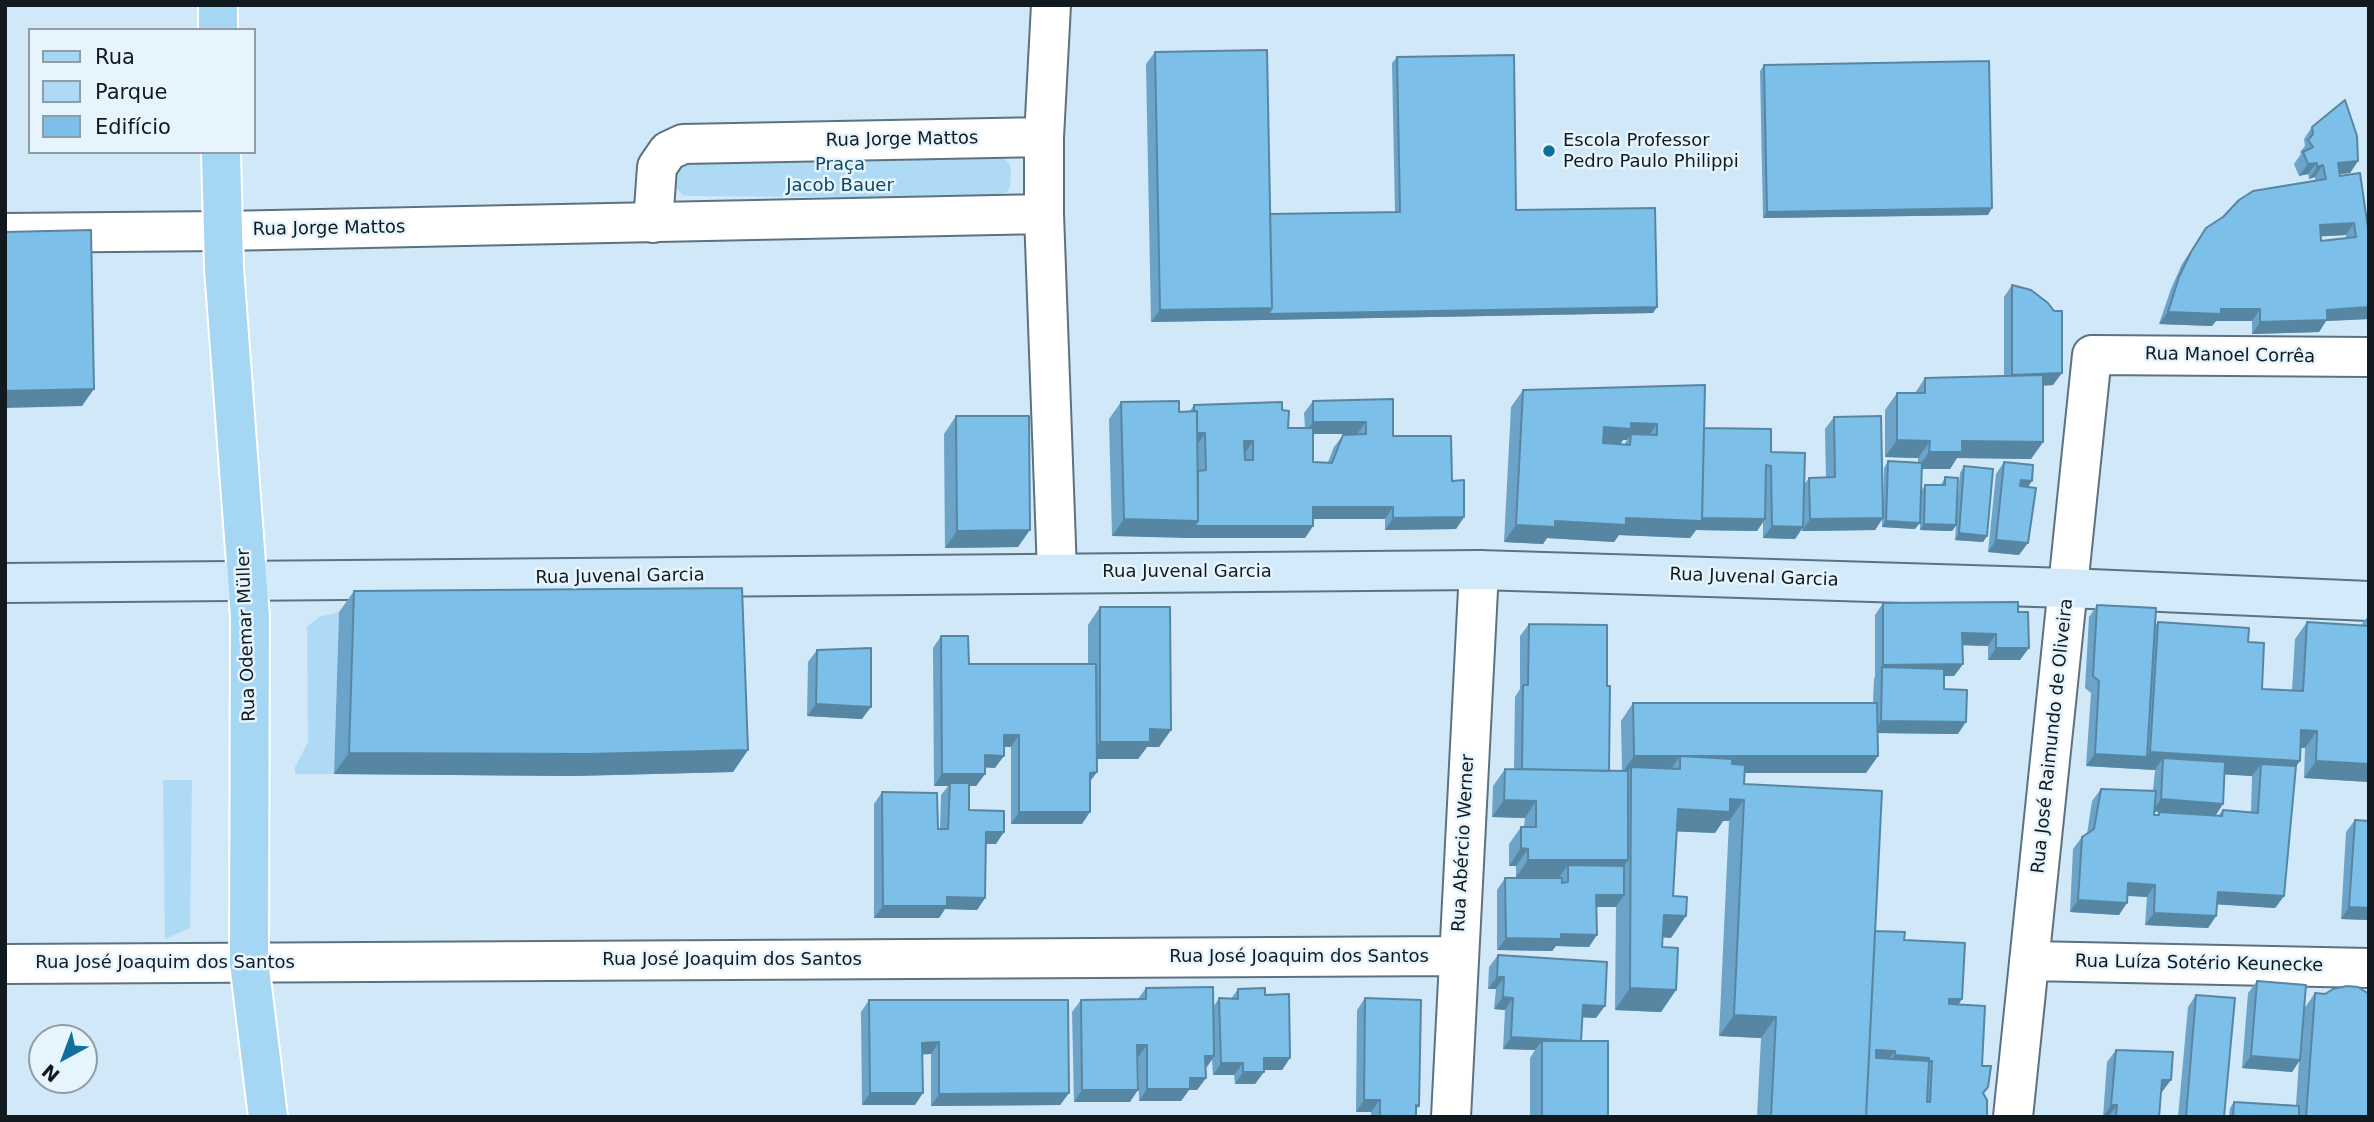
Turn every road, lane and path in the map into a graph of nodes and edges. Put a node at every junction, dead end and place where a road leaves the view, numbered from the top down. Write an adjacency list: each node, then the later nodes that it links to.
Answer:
1 (218, 5): 3 (main road)
2 (1051, 5): 4 (street)
3 (218, 28)
4 (1044, 137): 6 (street); 7 (street, Rua Jorge Mattos)
5 (221, 154): 8 (main road, Rua Odemar Müller)
6 (1044, 214): 7 (street, Rua Jorge Mattos); 13 (street)
7 (653, 223): 8 (street, Rua Jorge Mattos)
8 (223, 232): 9 (street, Rua Jorge Mattos); 14 (main road, Rua Odemar Müller)
9 (5, 233)
10 (2092, 355): 11 (street, Rua Manoel Corrêa); 16 (street, Rua José Raimundo de Oliveira)
11 (2369, 357)
12 (1479, 570): 13 (main road, Rua Juvenal Garcia); 16 (main road, Rua Juvenal Garcia); 18 (street, Rua Abércio Werner)
13 (1057, 572): 14 (main road, Rua Juvenal Garcia)
14 (247, 580): 15 (main road, Rua Juvenal Garcia); 20 (main road, Rua Odemar Müller)
15 (5, 583)
16 (2068, 588): 17 (main road, Rua Juvenal Garcia); 19 (street, Rua José Raimundo de Oliveira)
17 (2369, 601)
18 (1458, 956): 20 (street, Rua José Joaquim dos Santos); 24 (street, Rua Abércio Werner)
19 (2029, 961): 22 (street, Rua Luíza Sotério Keunecke); 25 (street, Rua José Raimundo de Oliveira)
20 (249, 962): 21 (street, Rua José Joaquim dos Santos); 23 (main road, Rua Odemar Müller)
21 (5, 964)
22 (2369, 968)
23 (268, 1117)
24 (1451, 1117)
25 (2013, 1117)

